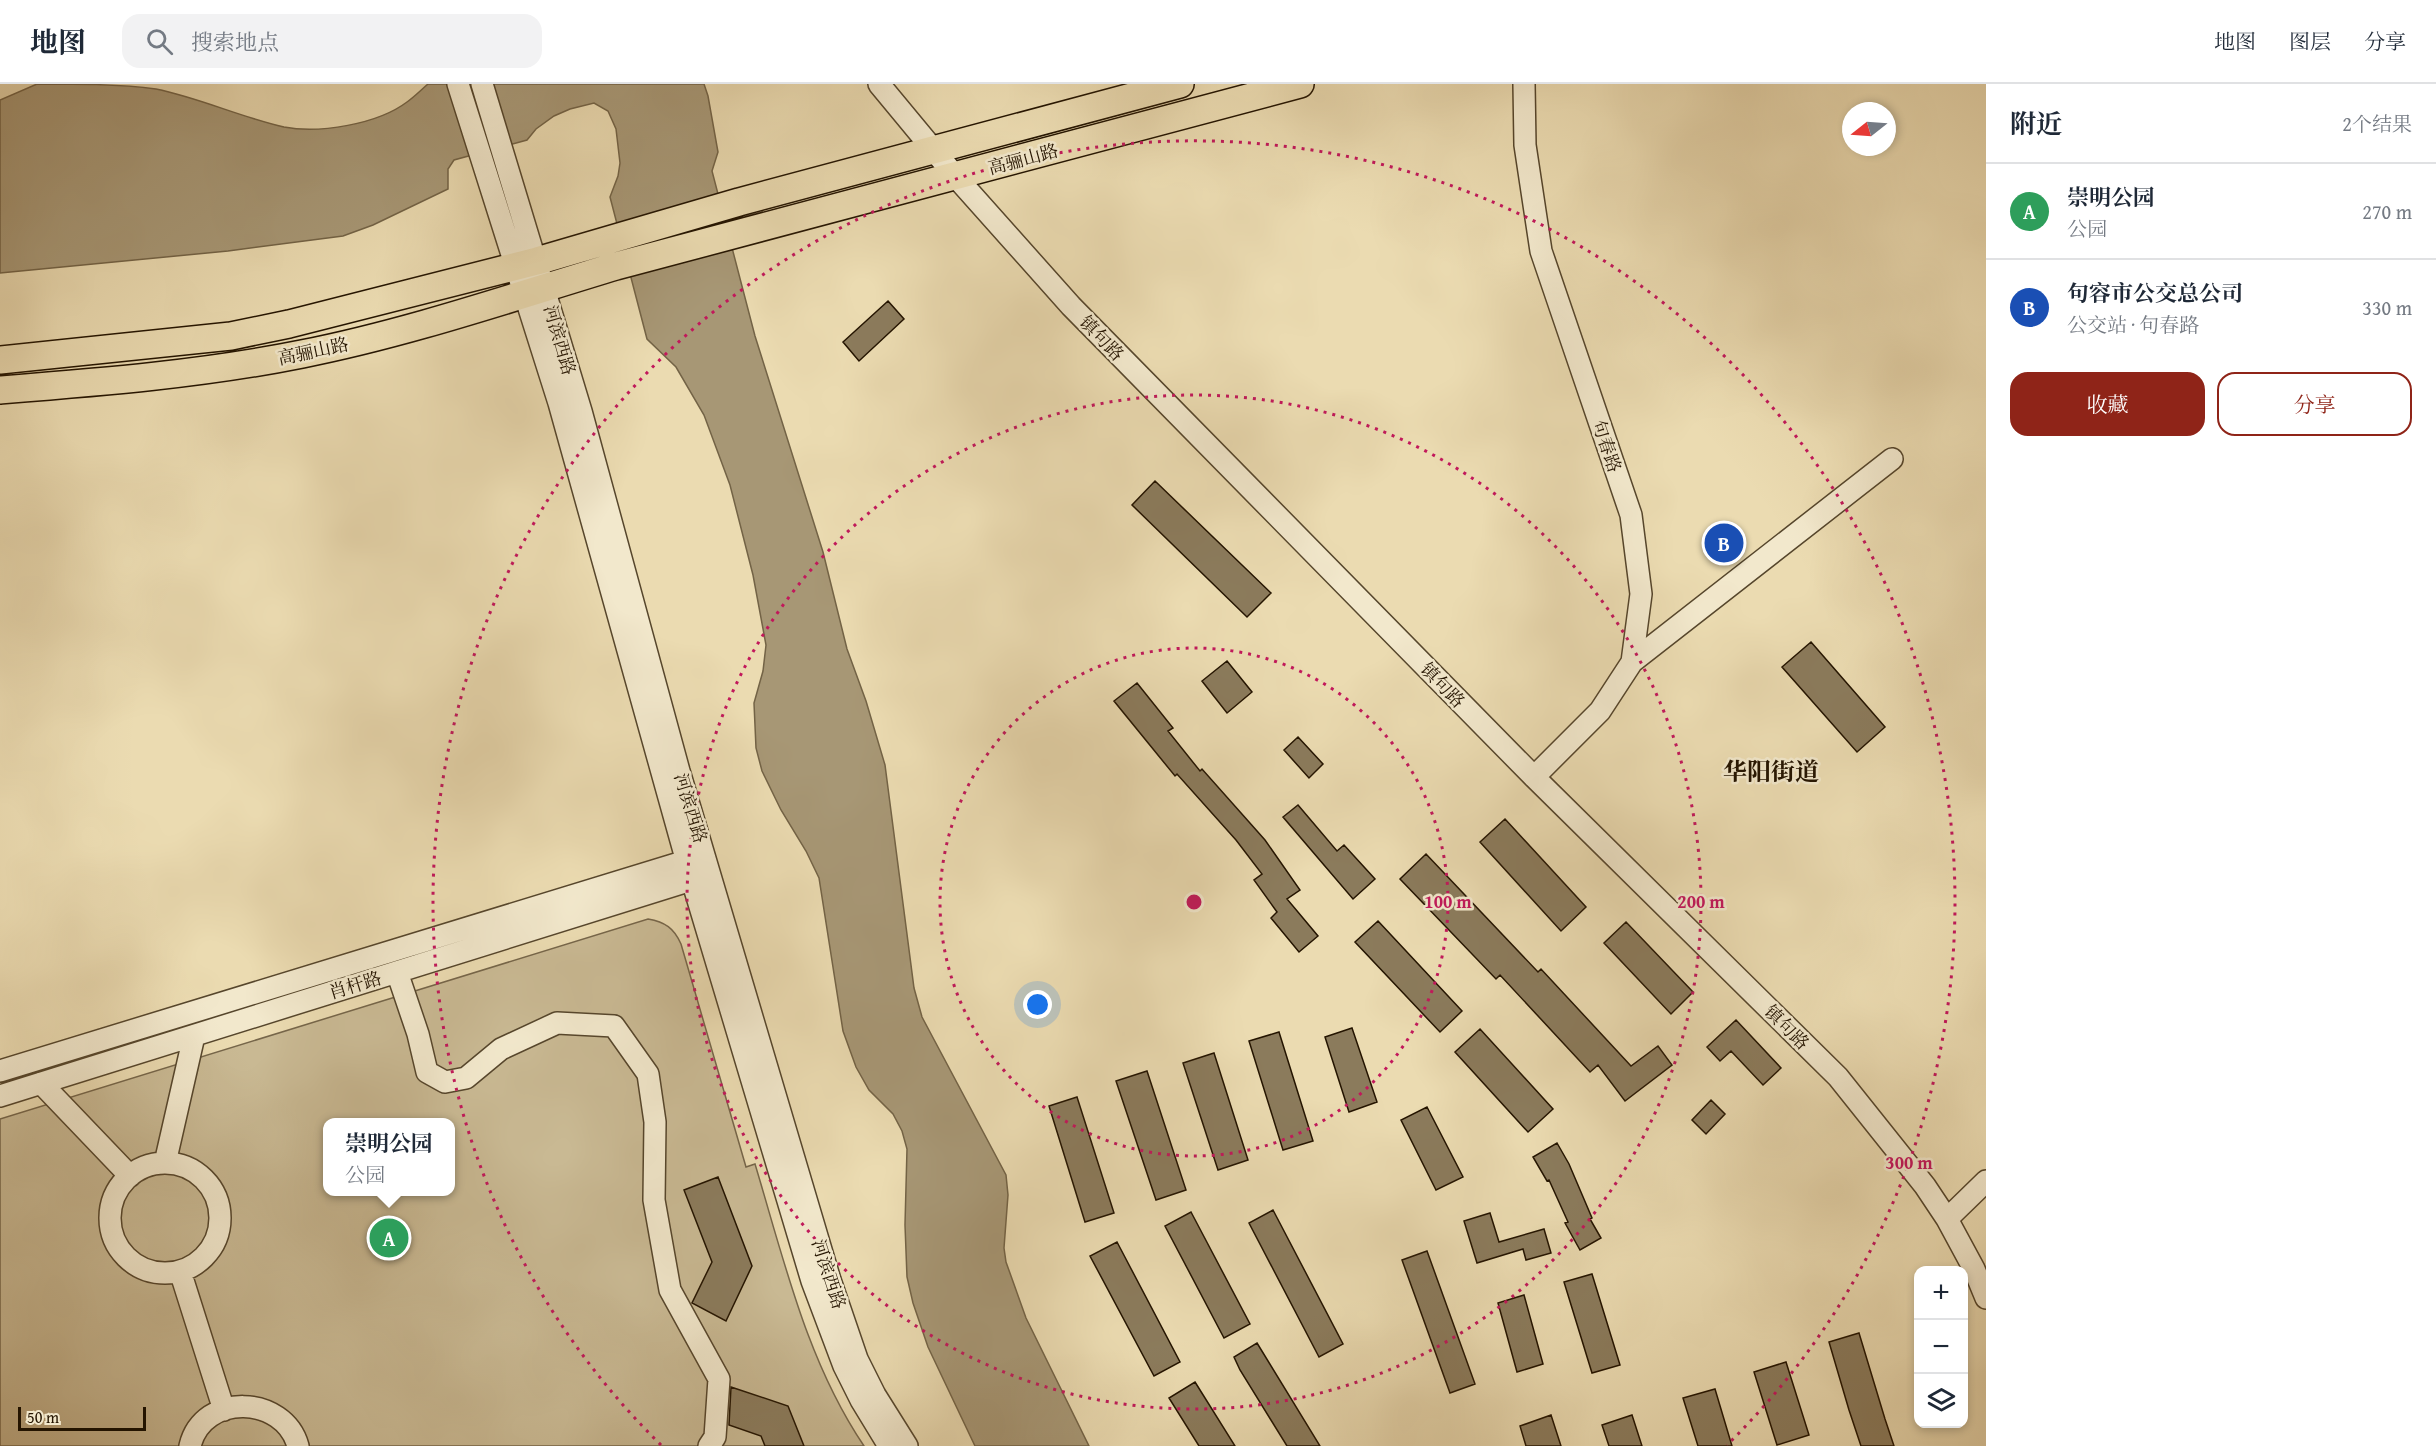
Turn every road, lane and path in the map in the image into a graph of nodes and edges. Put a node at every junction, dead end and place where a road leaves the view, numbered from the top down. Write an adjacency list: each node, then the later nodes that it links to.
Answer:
1 (458, 84): 9 (street, 河滨西路)
2 (482, 84): 9 (street, 河滨西路)
3 (879, 84): 7 (street, 镇句路)
4 (1180, 84): 7 (main road, 高骊山路)
5 (1300, 84): 8 (main road, 高骊山路)
6 (1524, 84): 14 (street, 句春路)
7 (934, 152): 8 (street, 镇句路); 9 (main road, 高骊山路)
8 (956, 177): 10 (main road, 高骊山路); 15 (street, 镇句路)
9 (527, 264): 10 (street, 河滨西路); 11 (main road, 高骊山路)
10 (535, 291): 12 (main road, 高骊山路); 16 (street, 河滨西路)
11 (0, 360)
12 (0, 390)
13 (1892, 459): 14 (street)
14 (1632, 662): 15 (street, 句春路)
15 (1534, 777): 25 (street, 镇句路)
16 (699, 867): 17 (street, 肖杆路); 19 (street, 肖杆路); 32 (street, 河滨西路); 33 (street, 河滨西路)
17 (397, 972): 18 (street, 肖杆路); 31 (street)
18 (194, 1036): 20 (street, 肖杆路); 22 (street)
19 (0, 1071)
20 (41, 1083): 21 (street, 肖杆路); 23 (street)
21 (0, 1096)
22 (165, 1163): 23 (street); 26 (street)
23 (130, 1176): 26 (street)
24 (1986, 1181): 25 (street)
25 (1947, 1219): 27 (street, 镇句路)
26 (180, 1271): 28 (street)
27 (1986, 1298)
28 (224, 1410): 29 (street); 30 (street)
29 (190, 1446)
30 (298, 1446)
31 (709, 1446)
32 (889, 1446)
33 (907, 1446)

